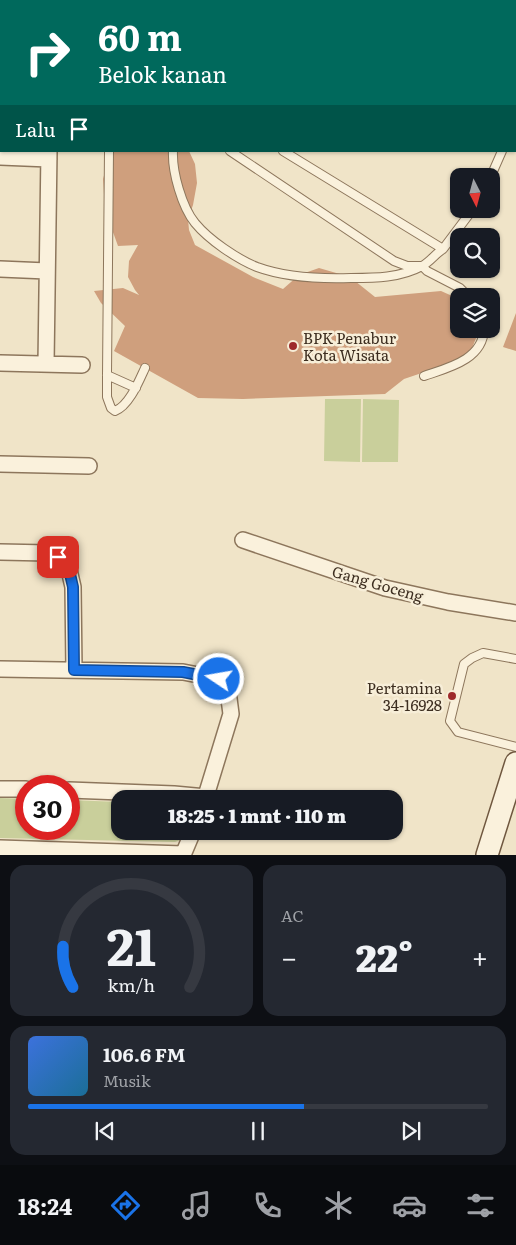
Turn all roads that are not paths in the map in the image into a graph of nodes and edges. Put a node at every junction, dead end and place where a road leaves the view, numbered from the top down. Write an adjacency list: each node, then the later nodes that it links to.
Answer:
1 (109, 152): 20 (lane)
2 (173, 152): 11 (lane)
3 (231, 152): 11 (lane)
4 (285, 152): 10 (lane)
5 (502, 152): 8 (lane)
6 (49, 155): 7 (street); 13 (street)
7 (0, 157)
8 (495, 168)
9 (466, 218): 10 (lane)
10 (443, 249): 11 (lane)
11 (422, 266): 14 (lane)
12 (0, 269): 13 (street)
13 (47, 271): 17 (street)
14 (460, 288)
15 (482, 338): 21 (lane)
16 (0, 363): 17 (street)
17 (46, 364): 18 (street)
18 (82, 365)
19 (145, 368): 22 (lane)
20 (106, 375): 22 (lane); 22 (lane)
21 (424, 376)
22 (136, 388)
23 (0, 464): 24 (street)
24 (89, 466)
25 (243, 540): 27 (street, Gang Goceng)
26 (0, 552): 30 (street)
27 (516, 613)
28 (516, 659): 31 (lane)
29 (0, 669): 30 (street)
30 (74, 670): 36 (street)
31 (516, 747)
32 (516, 763): 41 (main road)
33 (0, 789): 34 (street)
34 (15, 789)
35 (80, 790): 37 (street)
36 (207, 790)
37 (111, 792)
38 (189, 840): 40 (street)
39 (0, 848): 40 (street)
40 (183, 855)
41 (487, 855)

